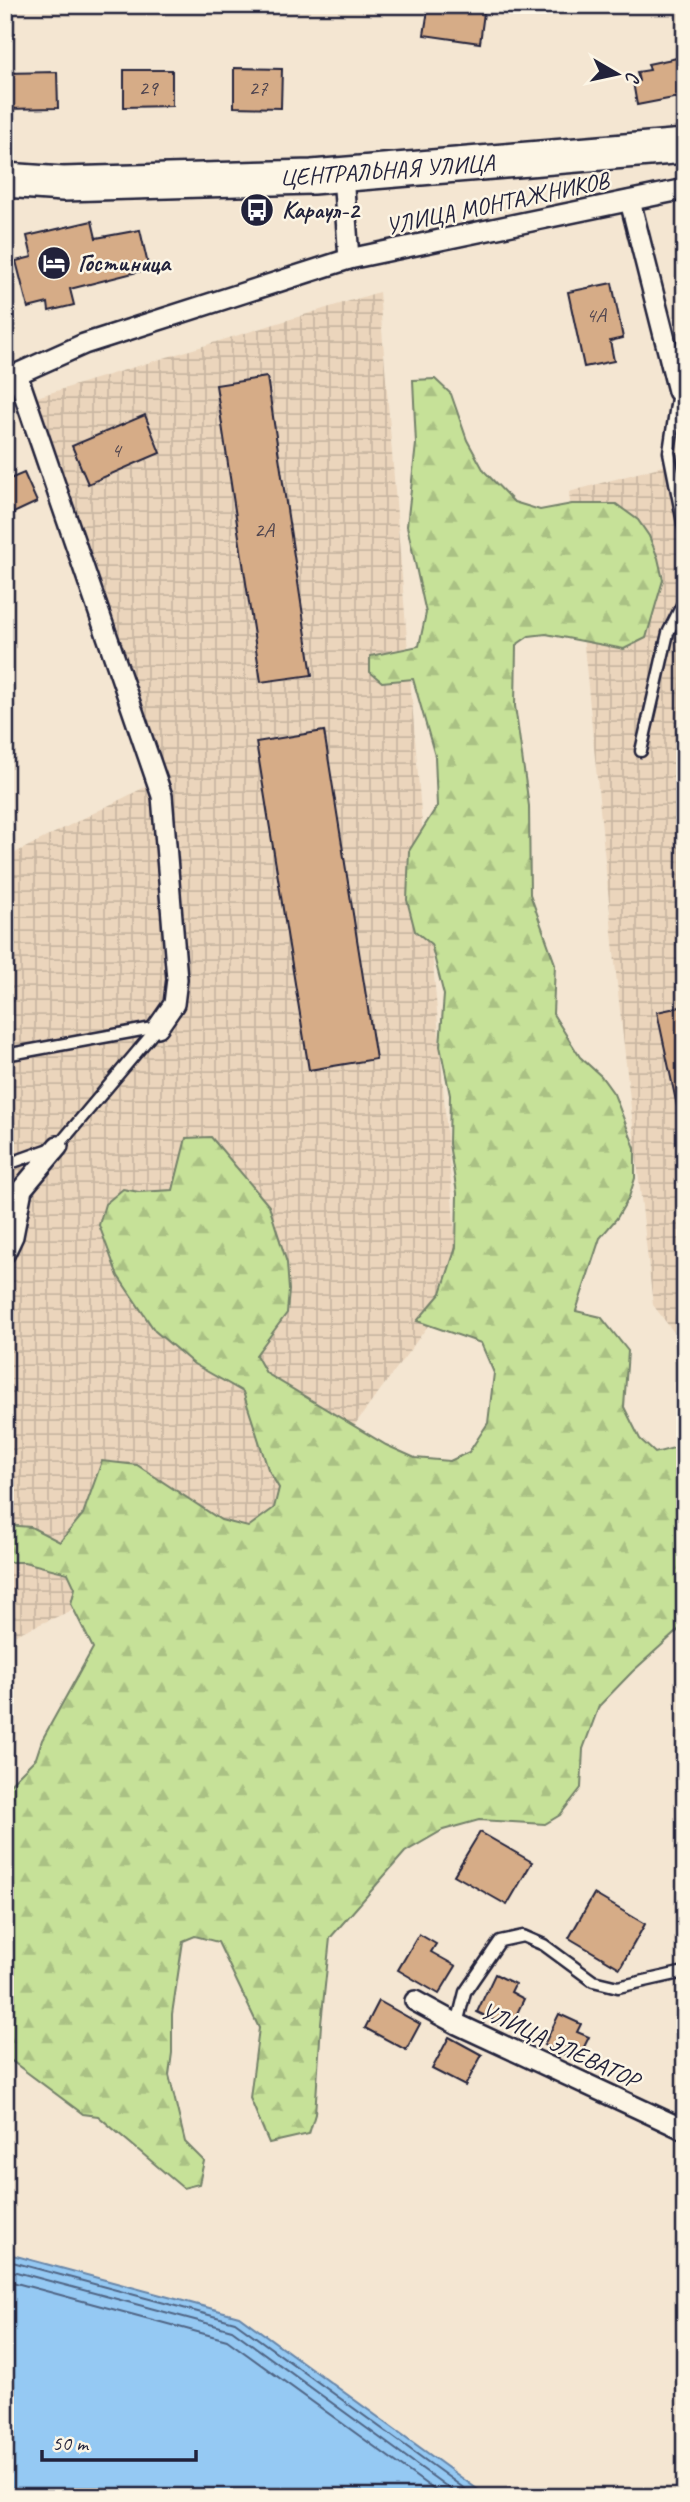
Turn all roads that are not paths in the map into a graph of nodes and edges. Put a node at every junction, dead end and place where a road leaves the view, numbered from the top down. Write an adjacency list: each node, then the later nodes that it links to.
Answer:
1 (685, 146): 2 (highway, ЦЕНТРАЛЬНАЯ УЛИЦА)
2 (343, 175): 3 (highway, ЦЕНТРАЛЬНАЯ УЛИЦА); 6 (street)
3 (5, 180)
4 (685, 189): 5 (street, УЛИЦА МОНТАЖНИКОВ)
5 (630, 201): 6 (street, УЛИЦА МОНТАЖНИКОВ); 8 (street)
6 (349, 259): 7 (street, УЛИЦА МОНТАЖНИКОВ)
7 (11, 379): 13 (street)
8 (678, 391): 9 (lane); 10 (lane)
9 (685, 418)
10 (685, 533)
11 (685, 599): 12 (lane)
12 (641, 751)
13 (158, 1027): 14 (lane); 15 (lane)
14 (5, 1055)
15 (58, 1146): 16 (lane); 17 (street)
16 (5, 1165)
17 (5, 1253)
18 (685, 1975): 20 (lane)
19 (415, 2001): 20 (street, УЛИЦА ЭЛЕВАТОР)
20 (457, 2024): 21 (street, УЛИЦА ЭЛЕВАТОР)
21 (685, 2130)

